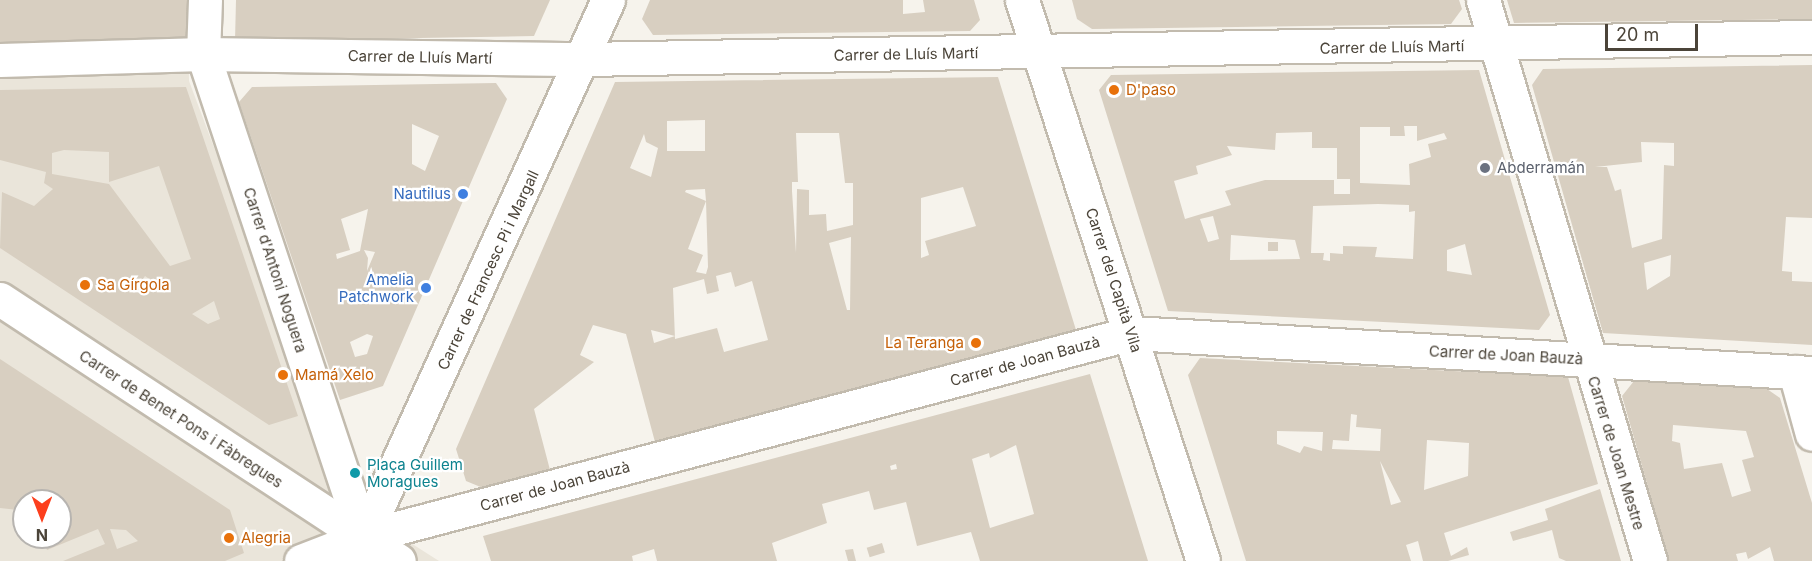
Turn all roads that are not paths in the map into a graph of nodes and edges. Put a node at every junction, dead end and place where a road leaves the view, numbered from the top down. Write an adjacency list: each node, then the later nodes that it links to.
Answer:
1 (205, 0): 8 (street, Carrer d'Antoni Noguera)
2 (608, 0): 9 (street, Carrer de Francesc Pi i Margall)
3 (1022, 0): 7 (street, Carrer del Capità Vila)
4 (1483, 0): 6 (street, Carrer de Joan Mestre)
5 (1812, 37): 6 (street, Carrer de Lluís Martí)
6 (1496, 46): 7 (street, Carrer de Lluís Martí); 13 (street, Carrer de Joan Mestre)
7 (1039, 52): 9 (street, Carrer de Lluís Martí); 12 (street, Carrer del Capità Vila)
8 (203, 54): 9 (street, Carrer de Lluís Martí); 10 (street, Carrer de Lluís Martí); 16 (street, Carrer d'Antoni Noguera)
9 (584, 59): 16 (street, Carrer de Francesc Pi i Margall)
10 (0, 60)
11 (0, 299): 16 (street, Carrer de Benet Pons i Fàbregues)
12 (1132, 333): 13 (street, Carrer de Joan Bauzà); 16 (street, Carrer de Joan Bauzà); 19 (street, Carrer del Capità Vila)
13 (1587, 360): 14 (street, Carrer de Joan Bauzà); 20 (street, Carrer de Joan Mestre)
14 (1804, 373): 15 (street)
15 (1812, 434)
16 (362, 553): 17 (street, Carrer de Joan Bauzà); 18 (street, Carrer de Benet Pons i Fàbregues)
17 (301, 561)
18 (399, 561)
19 (1203, 561)
20 (1650, 561)

